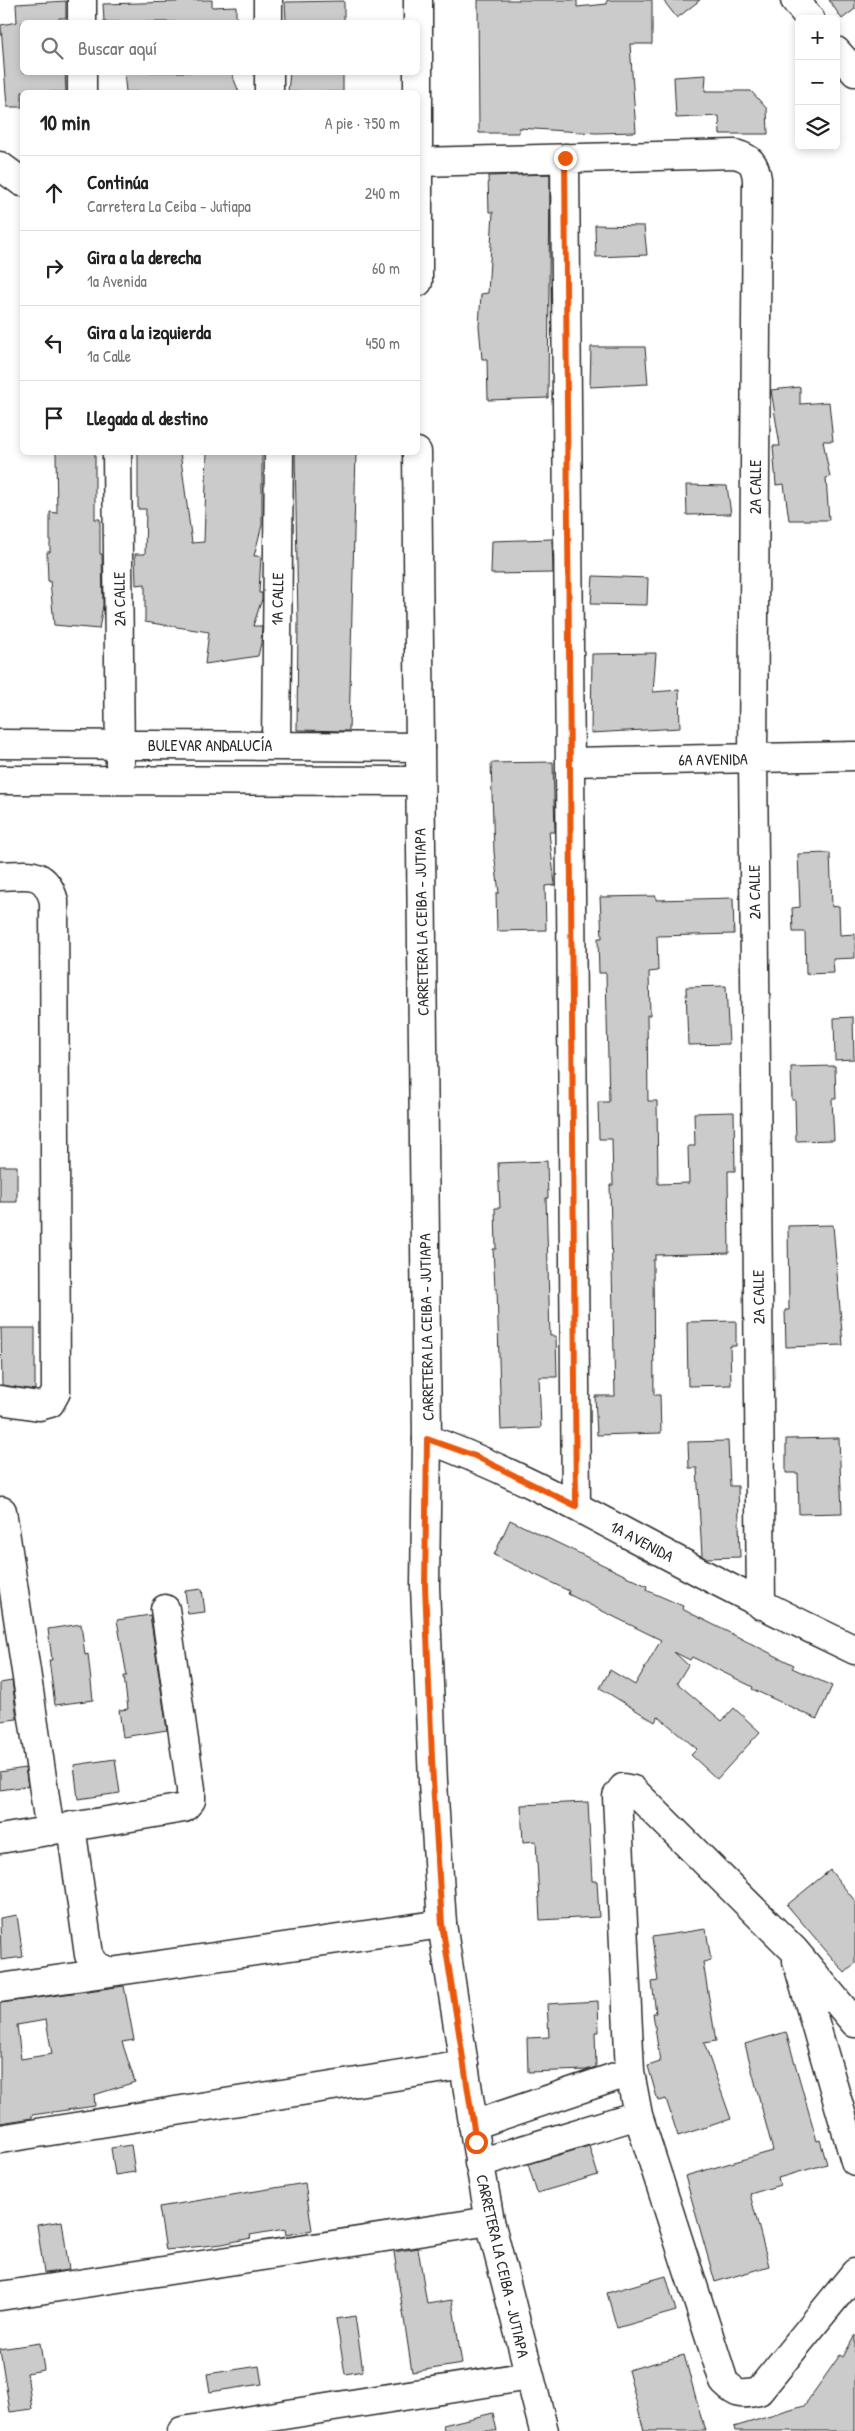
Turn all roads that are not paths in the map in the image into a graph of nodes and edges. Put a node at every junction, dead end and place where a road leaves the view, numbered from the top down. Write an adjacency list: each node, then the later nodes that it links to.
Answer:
1 (82, 0): 6 (street)
2 (268, 0): 7 (street)
3 (418, 0): 8 (street)
4 (796, 0): 5 (street)
5 (807, 15)
6 (82, 20)
7 (268, 20)
8 (418, 20)
9 (840, 56): 10 (street)
10 (855, 72)
11 (82, 75): 14 (street)
12 (268, 75): 15 (street)
13 (418, 75): 16 (street)
14 (82, 90)
15 (269, 90)
16 (418, 90)
17 (565, 158): 18 (street); 29 (street, 2A CALLE); 30 (street)
18 (420, 162)
19 (0, 166): 20 (street)
20 (20, 181)
21 (117, 455): 25 (street, 2A CALLE)
22 (279, 455): 26 (street, 1A CALLE)
23 (418, 455): 27 (street, CARRETERA LA CEIBA - JUTIAPA)
24 (0, 744): 25 (street, BULEVAR ANDALUCÍA)
25 (121, 745): 26 (street, BULEVAR ANDALUCÍA); 32 (street, 2A CALLE)
26 (276, 745): 27 (street, BULEVAR ANDALUCÍA)
27 (420, 747): 33 (street, CARRETERA LA CEIBA - JUTIAPA)
28 (855, 756): 29 (street, 6A AVENIDA)
29 (753, 758): 30 (street, 6A AVENIDA); 39 (street, 2A CALLE)
30 (571, 762): 37 (street)
31 (0, 780): 32 (street)
32 (120, 780): 33 (street)
33 (420, 781): 36 (street, CARRETERA LA CEIBA - JUTIAPA)
34 (0, 876): 35 (street)
35 (0, 1400)
36 (427, 1439): 37 (street, 1A AVENIDA); 44 (street, CARRETERA LA CEIBA - JUTIAPA)
37 (576, 1506): 39 (street, 1A AVENIDA)
38 (2, 1512): 42 (street)
39 (761, 1605): 41 (street, 1A AVENIDA)
40 (165, 1609): 42 (street)
41 (855, 1650)
42 (61, 1828): 43 (street); 46 (street)
43 (0, 1839)
44 (442, 1924): 46 (street); 49 (street, CARRETERA LA CEIBA - JUTIAPA)
45 (794, 1950): 48 (street); 50 (street); 54 (street)
46 (108, 1970): 47 (street)
47 (0, 1988)
48 (855, 2023)
49 (464, 2065): 52 (street, CARRETERA LA CEIBA - JUTIAPA); 53 (street)
50 (630, 2072): 51 (street); 52 (street)
51 (638, 2115): 55 (street); 57 (street)
52 (473, 2125): 55 (street, CARRETERA LA CEIBA - JUTIAPA)
53 (0, 2139)
54 (855, 2161)
55 (479, 2163): 56 (street, CARRETERA LA CEIBA - JUTIAPA)
56 (490, 2221): 58 (street); 59 (street, CARRETERA LA CEIBA - JUTIAPA)
57 (855, 2274)
58 (0, 2296)
59 (528, 2376): 60 (street); 61 (street, CARRETERA LA CEIBA - JUTIAPA)
60 (182, 2431)
61 (544, 2431)

